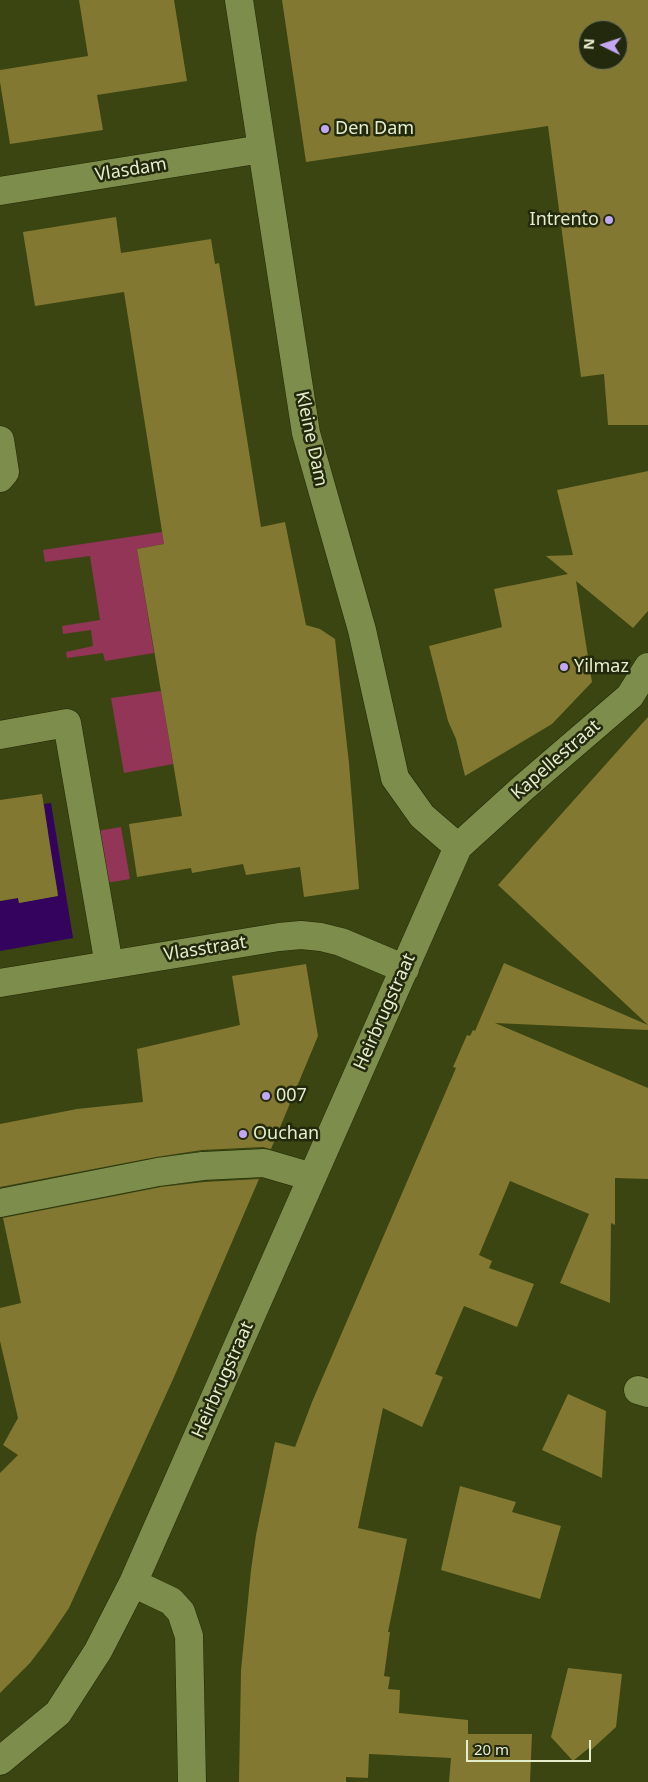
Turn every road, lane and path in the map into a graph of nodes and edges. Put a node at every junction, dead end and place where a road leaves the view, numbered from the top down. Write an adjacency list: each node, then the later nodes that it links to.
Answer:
1 (239, 0): 2 (street, Kleine Dam)
2 (262, 149): 3 (street, Vlasdam); 8 (street, Kleine Dam)
3 (0, 191)
4 (0, 440): 5 (street)
5 (0, 478)
6 (648, 667): 8 (street, Kapellestraat)
7 (0, 735): 9 (street)
8 (458, 847): 10 (street, Heirbrugstraat)
9 (109, 965): 10 (street, Vlasstraat); 11 (street, Vlasstraat)
10 (405, 969): 12 (street, Heirbrugstraat)
11 (0, 983)
12 (312, 1177): 13 (street); 14 (street, Heirbrugstraat)
13 (0, 1203)
14 (133, 1583): 15 (street, Heirbrugstraat); 16 (street)
15 (0, 1761)
16 (192, 1782)

